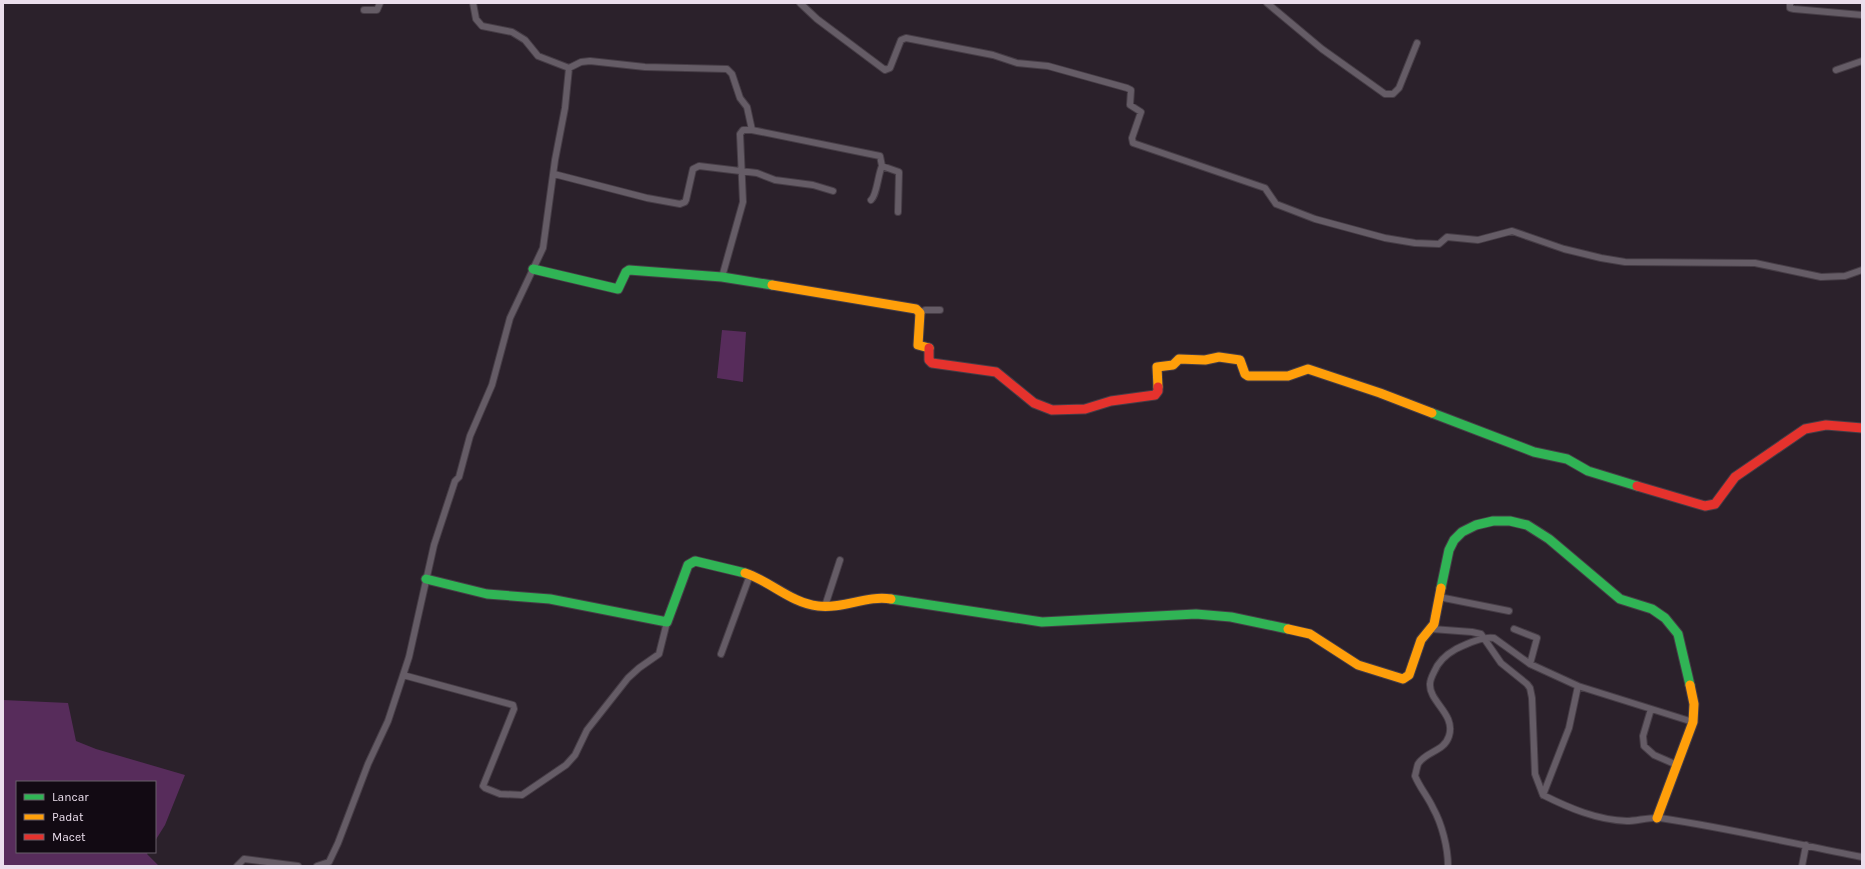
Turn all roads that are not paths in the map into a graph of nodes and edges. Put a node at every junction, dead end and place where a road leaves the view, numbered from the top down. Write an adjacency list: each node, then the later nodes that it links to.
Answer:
1 (380, 3): 6 (street)
2 (473, 3): 10 (street)
3 (800, 3): 20 (street)
4 (1267, 3): 8 (street)
5 (1790, 3): 7 (street)
6 (364, 10)
7 (1862, 15)
8 (1417, 43)
9 (1862, 61): 11 (street)
10 (569, 68): 12 (street); 15 (street)
11 (1836, 70)
12 (752, 130): 13 (street); 14 (street)
13 (882, 166): 17 (street); 18 (street)
14 (743, 170): 15 (street); 16 (street); 21 (street)
15 (554, 174): 19 (street)
16 (833, 191)
17 (871, 200)
18 (898, 212)
19 (534, 269): 21 (street); 27 (street)
20 (1862, 270)
21 (722, 277): 23 (street)
22 (940, 310): 23 (street)
23 (920, 313): 24 (street)
24 (1862, 428)
25 (840, 560): 29 (street)
26 (750, 575): 29 (street); 31 (street); 35 (street)
27 (426, 579): 31 (street); 37 (street)
28 (1439, 597): 30 (street); 32 (street); 40 (street)
29 (825, 606): 32 (street)
30 (1508, 611)
31 (667, 622): 37 (street)
32 (1432, 629): 34 (street)
33 (1514, 629): 36 (street)
34 (1486, 638): 36 (street); 42 (street); 49 (street)
35 (721, 654)
36 (1530, 664): 38 (street)
37 (403, 675): 48 (street)
38 (1578, 686): 39 (street); 42 (street)
39 (1651, 709): 40 (street); 41 (street)
40 (1693, 722): 41 (street)
41 (1677, 764): 43 (street)
42 (1543, 796): 43 (street)
43 (1658, 818): 44 (street)
44 (1806, 845): 45 (street); 50 (street)
45 (1862, 857)
46 (237, 866): 47 (street)
47 (298, 866)
48 (317, 866)
49 (1448, 866)
50 (1802, 866)

